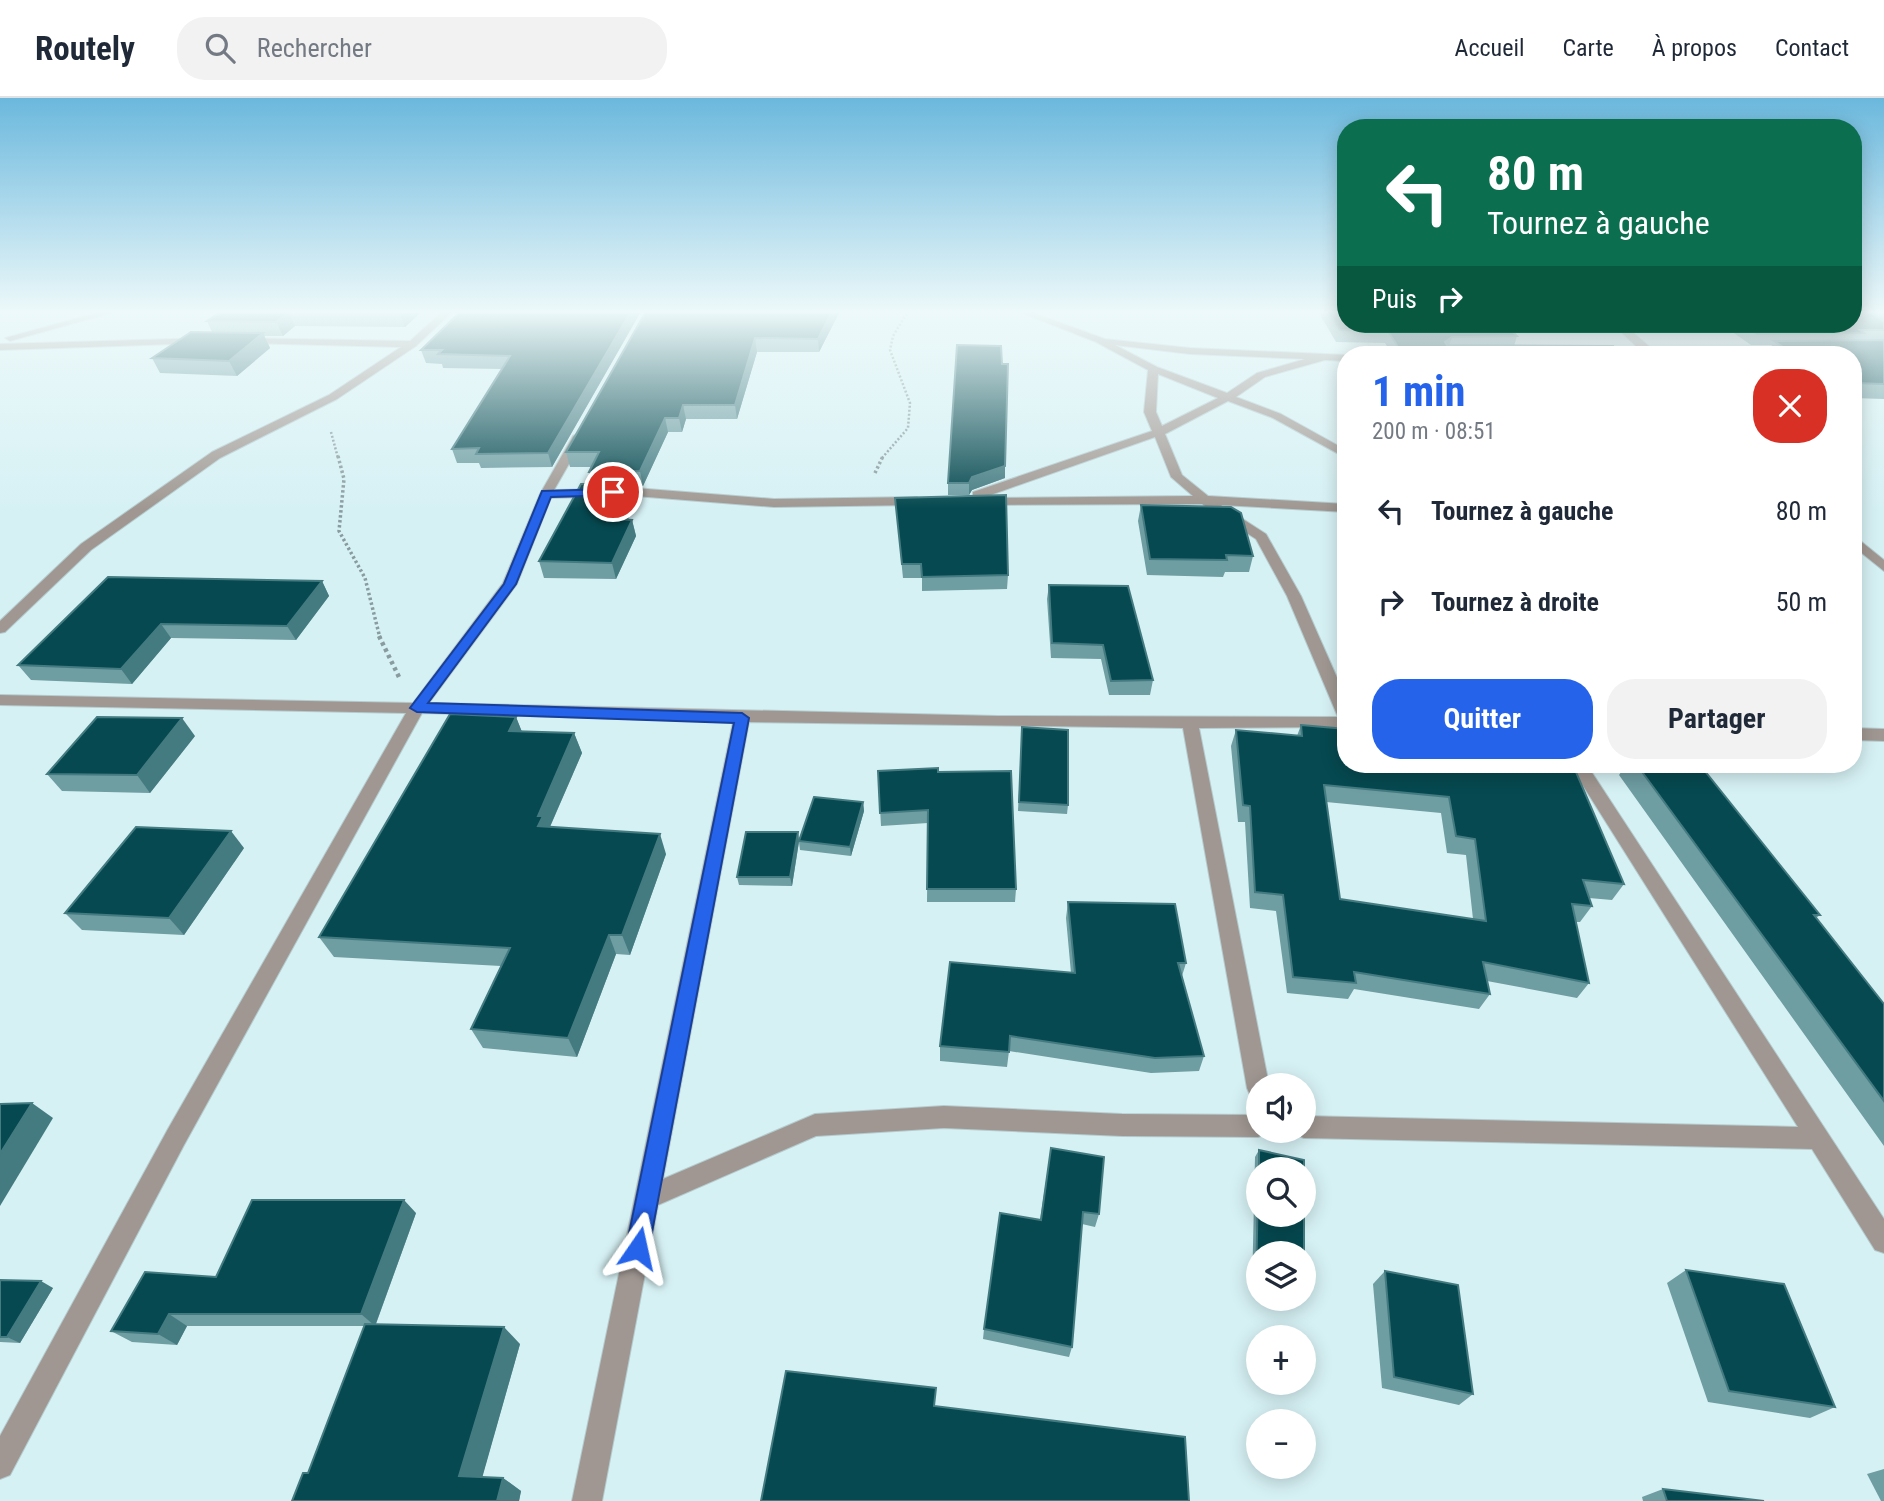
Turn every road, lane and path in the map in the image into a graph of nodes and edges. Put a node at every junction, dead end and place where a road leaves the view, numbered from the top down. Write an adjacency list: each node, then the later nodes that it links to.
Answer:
1 (361, 378): 6 (street)
2 (901, 378): 14 (path)
3 (1152, 378): 9 (street)
4 (1179, 378): 7 (street)
5 (1256, 378): 7 (street)
6 (334, 397): 18 (street); 21 (path)
7 (1230, 397): 9 (street); 10 (street)
8 (587, 421): 11 (street)
9 (1159, 432): 12 (street); 12 (street)
10 (1337, 450)
11 (546, 494): 14 (street); 21 (street)
12 (1205, 500): 15 (street); 19 (street)
13 (936, 501): 14 (street)
14 (861, 502)
15 (1337, 507)
16 (1862, 547): 17 (street)
17 (1884, 567)
18 (0, 629)
19 (1337, 696)
20 (0, 700): 21 (street)
21 (417, 708): 22 (street); 34 (street)
22 (742, 718): 24 (street); 32 (street)
23 (1337, 722): 24 (street)
24 (1190, 724): 28 (street)
25 (1862, 734): 26 (street)
26 (1884, 735)
27 (1583, 773): 31 (street)
28 (1255, 1073)
29 (1246, 1126): 32 (street)
30 (1316, 1127): 31 (street)
31 (1818, 1138): 33 (street)
32 (648, 1197): 35 (street)
33 (1884, 1241)
34 (0, 1465)
35 (587, 1501)

